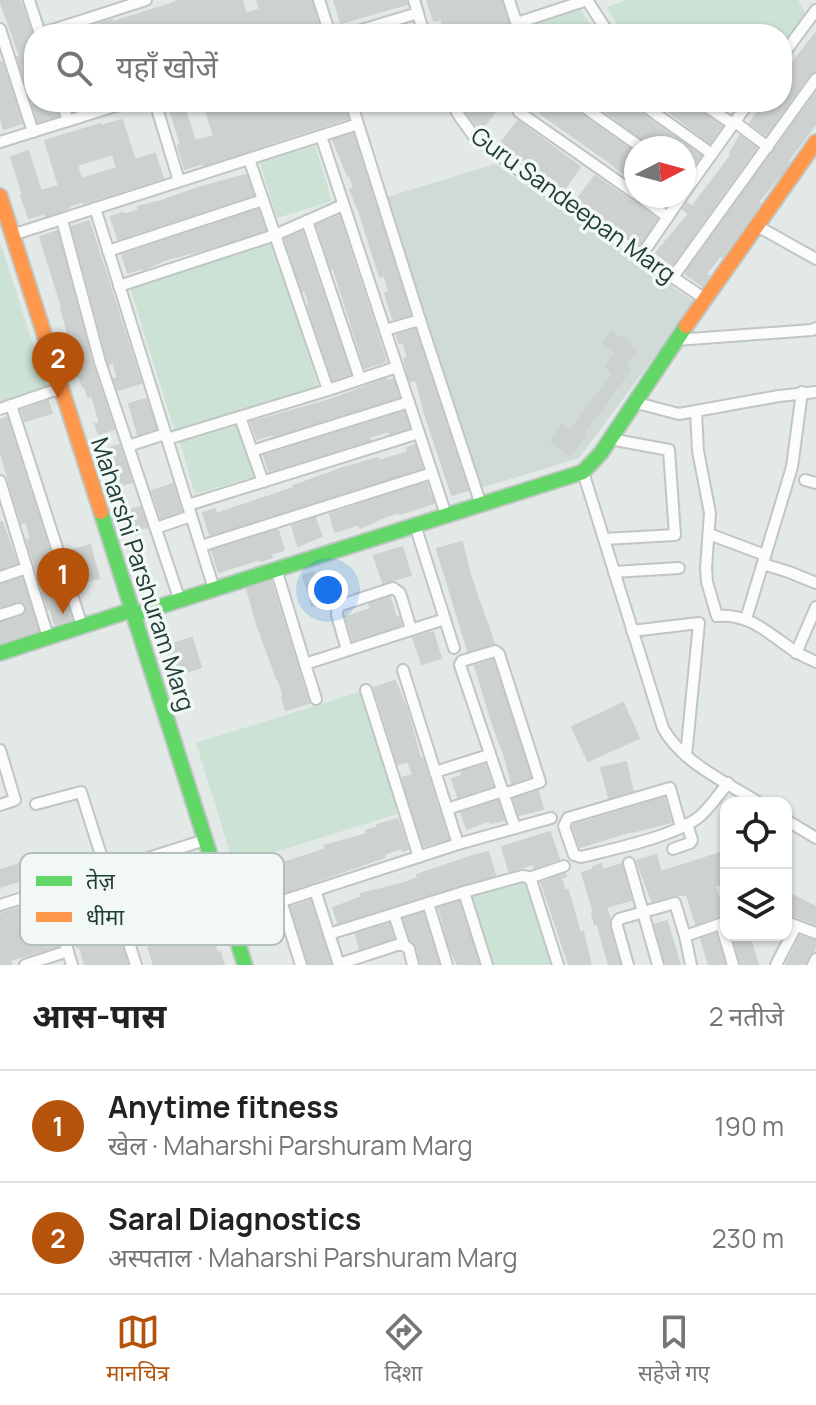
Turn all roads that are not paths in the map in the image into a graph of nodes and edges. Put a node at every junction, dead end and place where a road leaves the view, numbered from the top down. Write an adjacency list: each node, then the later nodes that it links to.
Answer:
1 (29, 0): 10 (street)
2 (146, 0): 11 (street)
3 (319, 0): 12 (street)
4 (414, 0): 9 (street)
5 (509, 0): 15 (street)
6 (587, 0): 16 (street); 17 (street)
7 (809, 0): 8 (street)
8 (816, 9): 19 (street)
9 (418, 13): 13 (street); 14 (street)
10 (37, 24)
11 (71, 24)
12 (327, 24)
13 (381, 24)
14 (421, 24)
15 (515, 24)
16 (533, 24)
17 (603, 24)
18 (0, 29): 21 (street)
19 (792, 42)
20 (816, 79): 41 (street)
21 (24, 104)
22 (27, 112): 36 (street)
23 (65, 112): 33 (street)
24 (96, 112): 33 (street)
25 (158, 112): 45 (street)
26 (354, 112): 35 (street)
27 (458, 112): 60 (street, Guru Sandeepan Marg)
28 (519, 112): 46 (street)
29 (591, 112): 38 (street)
30 (653, 112): 42 (street)
31 (716, 112): 34 (street)
32 (742, 112): 34 (street)
33 (68, 121): 36 (street)
34 (734, 123): 41 (street); 42 (street)
35 (358, 124): 37 (street); 65 (street)
36 (33, 132): 39 (street)
37 (321, 136): 43 (street); 49 (street)
38 (625, 136)
39 (0, 142)
40 (816, 142): 56 (street)
41 (768, 147): 62 (street)
42 (712, 154): 44 (street)
43 (249, 159): 45 (street); 48 (street)
44 (696, 171)
45 (179, 181): 50 (street)
46 (624, 186)
47 (0, 196): 57 (street, Maharshi Parshuram Marg)
48 (263, 200): 58 (street); 59 (street)
49 (343, 205): 55 (street); 67 (street)
50 (95, 208): 54 (street); 59 (street)
51 (655, 208): 53 (street)
52 (674, 208): 53 (street)
53 (668, 217): 60 (street)
54 (62, 220): 57 (street); 83 (street)
55 (307, 221): 58 (street); 70 (street)
56 (757, 226): 61 (street); 64 (street)
57 (12, 235): 71 (street, Maharshi Parshuram Marg)
58 (275, 235): 63 (street); 72 (street)
59 (108, 251): 63 (street)
60 (641, 256): 62 (street, Guru Sandeepan Marg)
61 (816, 259)
62 (673, 277): 64 (street, Guru Sandeepan Marg)
63 (119, 286): 81 (street)
64 (705, 299): 68 (street)
65 (420, 320): 67 (street); 89 (street)
66 (816, 328): 68 (street)
67 (385, 330): 69 (street)
68 (676, 340): 76 (street)
69 (397, 367): 70 (street); 75 (street)
70 (360, 379): 72 (street)
71 (61, 388): 77 (street); 108 (street, Maharshi Parshuram Marg)
72 (328, 390): 79 (street)
73 (802, 392): 74 (street); 78 (street); 97 (street)
74 (816, 392)
75 (409, 402): 80 (street); 84 (street)
76 (633, 402): 78 (street); 82 (street)
77 (6, 407): 112 (street)
78 (696, 412): 94 (street)
79 (240, 417): 81 (street); 84 (street)
80 (419, 433): 86 (street); 88 (street)
81 (166, 436): 83 (street); 90 (street)
82 (610, 439): 85 (street); 95 (street)
83 (128, 446): 93 (street)
84 (252, 451): 88 (street)
85 (583, 472): 89 (street); 95 (street)
86 (432, 473): 91 (street); 96 (street)
87 (0, 481): 98 (street)
88 (263, 482): 90 (street)
89 (481, 505): 91 (street)
90 (190, 511): 93 (street); 96 (street)
91 (446, 515): 92 (street)
92 (415, 525): 100 (street); 110 (street)
93 (156, 528): 105 (street)
94 (709, 534): 97 (street); 111 (street)
95 (604, 539): 101 (street)
96 (201, 546): 104 (street)
97 (764, 560): 103 (street); 111 (street)
98 (27, 568): 102 (street); 115 (street)
99 (679, 568): 101 (street)
100 (276, 569): 104 (street); 121 (street)
101 (614, 572): 114 (street)
102 (0, 577)
103 (816, 583)
104 (214, 589): 105 (street)
105 (180, 601): 108 (street)
106 (816, 607): 119 (street)
107 (19, 609): 109 (street)
108 (133, 612): 112 (street); 140 (street, Maharshi Parshuram Marg)
109 (0, 615)
110 (445, 619): 113 (street); 116 (street)
111 (746, 619): 119 (street)
112 (82, 626): 115 (street)
113 (411, 629): 117 (street); 117 (street)
114 (632, 631): 127 (street); 127 (street)
115 (48, 637): 118 (street)
116 (454, 648)
117 (347, 650): 121 (street)
118 (0, 653)
119 (796, 653): 120 (street)
120 (816, 662)
121 (305, 664): 124 (street)
122 (403, 670): 128 (street)
123 (366, 690): 146 (street)
124 (316, 699)
125 (0, 750): 133 (street)
126 (489, 755): 128 (street); 130 (street); 130 (street)
127 (686, 756): 129 (street)
128 (435, 772): 134 (street)
129 (728, 783): 131 (street); 137 (street)
130 (503, 792): 134 (street); 138 (street)
131 (750, 797)
132 (36, 804): 143 (street)
133 (0, 805)
134 (447, 809): 141 (street)
135 (551, 818): 138 (street)
136 (792, 824): 139 (street)
137 (684, 825): 137 (street); 142 (street)
138 (515, 828): 141 (street)
139 (816, 838)
140 (205, 840): 144 (street); 145 (street, Maharshi Parshuram Marg)
141 (458, 844): 146 (street)
142 (673, 849)
143 (99, 853)
144 (164, 853)
145 (209, 853)
146 (419, 857): 150 (street)
147 (629, 863): 157 (street)
148 (564, 866): 149 (street)
149 (529, 878): 151 (street); 181 (street)
150 (315, 890): 153 (street); 162 (street)
151 (464, 892): 154 (street); 180 (street)
152 (20, 899): 155 (street)
153 (284, 900)
154 (428, 903): 158 (street); 179 (street)
155 (0, 905)
156 (284, 911): 177 (street)
157 (642, 913): 163 (street); 182 (street); 183 (street)
158 (394, 914): 162 (street); 169 (street)
159 (720, 924): 163 (street)
160 (792, 924): 161 (street)
161 (816, 933)
162 (329, 934): 172 (street)
163 (685, 936): 184 (street)
164 (727, 941): 185 (street)
165 (785, 941): 186 (street)
166 (66, 945): 170 (street)
167 (129, 945): 175 (street)
168 (239, 945): 176 (street, Maharshi Parshuram Marg)
169 (404, 945): 172 (street); 178 (street)
170 (68, 951): 173 (street); 174 (street)
171 (816, 959): 187 (street)
172 (339, 964)
173 (25, 965)
174 (72, 965)
175 (136, 965)
176 (245, 965)
177 (301, 965)
178 (413, 965)
179 (447, 965)
180 (487, 965)
181 (558, 965)
182 (628, 965)
183 (658, 965)
184 (691, 965)
185 (733, 965)
186 (776, 965)
187 (813, 965)

